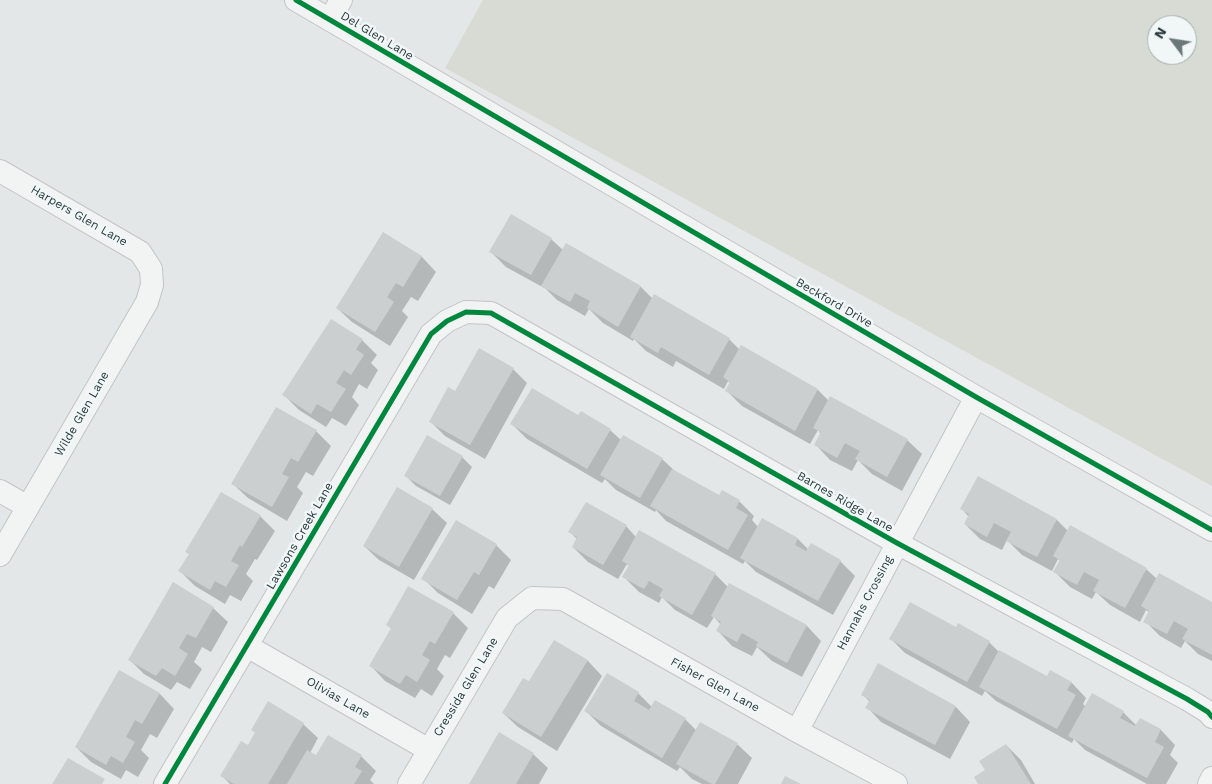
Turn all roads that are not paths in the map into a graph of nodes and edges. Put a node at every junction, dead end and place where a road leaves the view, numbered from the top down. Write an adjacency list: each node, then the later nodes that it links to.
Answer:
1 (296, 0): 3 (street, Del Glen Lane)
2 (341, 0): 3 (street)
3 (330, 20): 4 (street, Del Glen Lane)
4 (448, 90): 8 (street, Beckford Drive)
5 (0, 171): 6 (street, Harpers Glen Lane)
6 (151, 269): 10 (street, Wilde Glen Lane)
7 (466, 312): 12 (street, Barnes Ridge Lane); 15 (street, Lawsons Creek Lane)
8 (976, 397): 11 (street, Beckford Drive); 12 (street, Hannahs Crossing)
9 (0, 492): 10 (street)
10 (28, 507): 13 (street, Wilde Glen Lane)
11 (1212, 530)
12 (897, 543): 16 (street, Barnes Ridge Lane); 17 (street, Hannahs Crossing)
13 (0, 555)
14 (532, 598): 17 (street, Fisher Glen Lane); 18 (street, Cressida Glen Lane)
15 (247, 646): 18 (street, Olivias Lane); 20 (street, Lawsons Creek Lane)
16 (1212, 717)
17 (797, 731): 22 (street, Fisher Glen Lane)
18 (429, 750): 21 (street, Cressida Glen Lane)
19 (1212, 778): 23 (street)
20 (165, 784)
21 (409, 784)
22 (896, 784)
23 (1209, 784)

